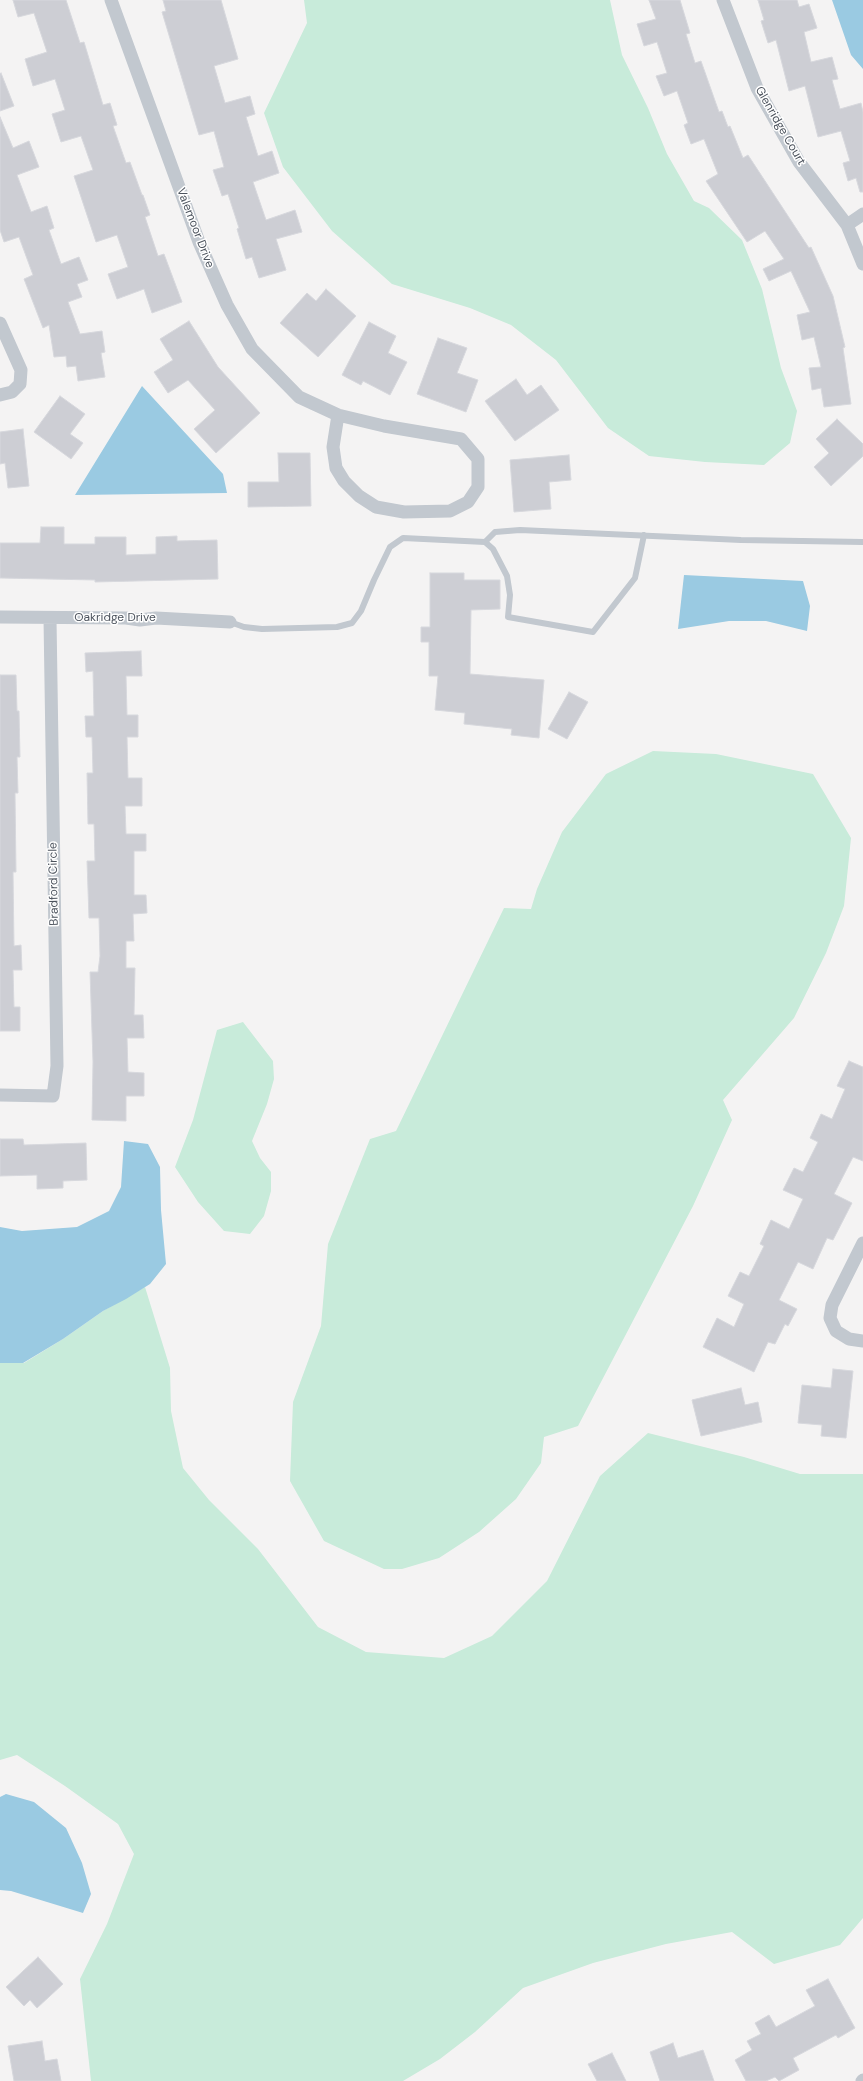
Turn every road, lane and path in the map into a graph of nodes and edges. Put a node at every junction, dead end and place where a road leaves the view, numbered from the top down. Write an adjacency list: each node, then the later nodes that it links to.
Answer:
1 (111, 0): 8 (street, Valemoor Drive)
2 (723, 0): 4 (street, Glenridge Court)
3 (863, 214): 4 (street)
4 (847, 224): 5 (street, Glenridge Court)
5 (863, 264)
6 (0, 323): 7 (street)
7 (0, 395)
8 (338, 415): 8 (street, Valemoor Drive)
9 (644, 535): 10 (lane); 10 (lane); 11 (lane)
10 (485, 542): 14 (lane)
11 (863, 542)
12 (0, 617): 13 (street, Oakridge Drive)
13 (50, 619): 14 (street, Oakridge Drive); 15 (street, Bradford Circle)
14 (230, 622)
15 (0, 1095)
16 (863, 1243): 17 (street)
17 (863, 1341)

